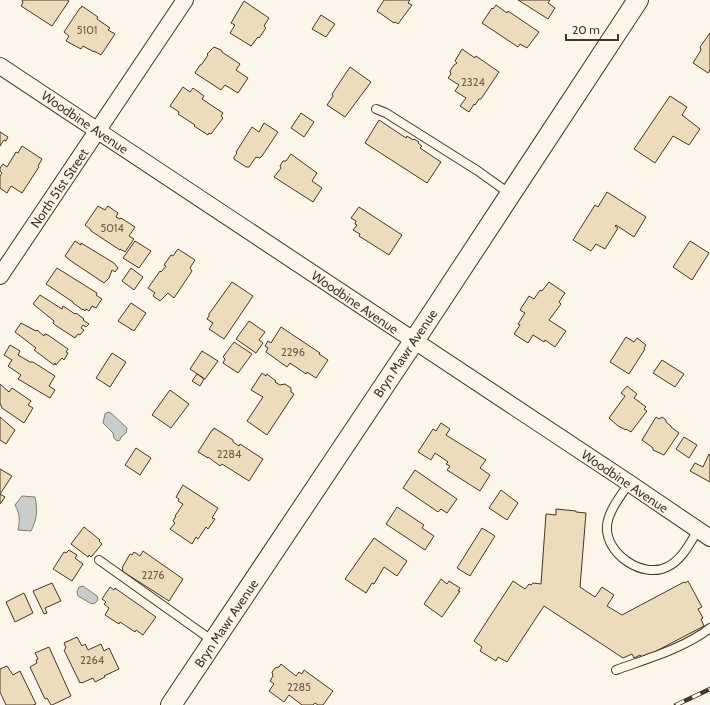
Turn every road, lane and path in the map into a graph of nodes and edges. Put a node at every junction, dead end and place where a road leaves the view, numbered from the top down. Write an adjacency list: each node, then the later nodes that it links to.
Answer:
1 (185, 0): 5 (street, North 51st Street)
2 (638, 0): 6 (street, Bryn Mawr Avenue)
3 (0, 66): 5 (street, Woodbine Avenue)
4 (376, 109): 6 (lane)
5 (98, 131): 7 (street, North 51st Street); 8 (street, Woodbine Avenue)
6 (510, 194): 8 (street, Bryn Mawr Avenue)
7 (0, 276)
8 (414, 341): 9 (street, Woodbine Avenue); 13 (street, Bryn Mawr Avenue)
9 (629, 483): 10 (street, Woodbine Avenue); 10 (lane)
10 (704, 534)
11 (99, 560): 13 (lane)
12 (710, 628): 14 (lane)
13 (213, 642): 15 (street, Bryn Mawr Avenue)
14 (616, 670)
15 (171, 705)

